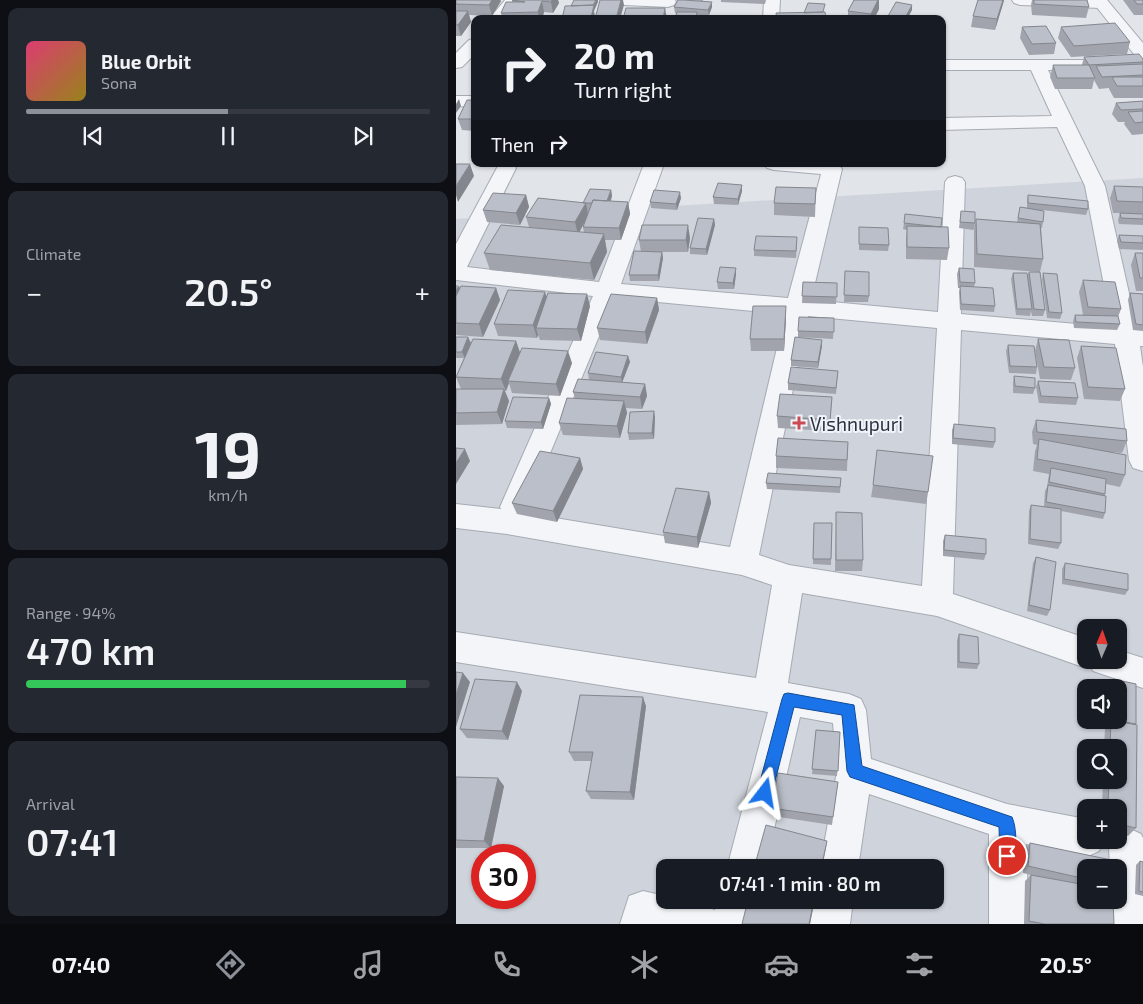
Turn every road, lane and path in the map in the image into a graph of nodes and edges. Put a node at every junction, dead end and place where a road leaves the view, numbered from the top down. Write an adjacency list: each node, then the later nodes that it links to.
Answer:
1 (514, 0): 7 (street)
2 (624, 0): 5 (street)
3 (772, 0): 9 (street)
4 (1020, 0): 6 (street)
5 (668, 1): 8 (street)
6 (1100, 2): 13 (street)
7 (501, 15)
8 (668, 15)
9 (771, 15)
10 (456, 40): 11 (street)
11 (471, 44)
12 (471, 48): 14 (street)
13 (1143, 54)
14 (456, 63)
15 (946, 65): 16 (street)
16 (1037, 65): 17 (street); 20 (street)
17 (1143, 65)
18 (456, 101): 19 (street)
19 (471, 102)
20 (1064, 121): 21 (street); 31 (street)
21 (946, 124)
22 (653, 167): 28 (street)
23 (803, 167): 29 (street)
24 (506, 168): 26 (street)
25 (955, 182): 30 (street)
26 (456, 266)
27 (456, 273): 28 (street)
28 (607, 290): 29 (street); 34 (street)
29 (798, 307): 30 (street); 35 (street)
30 (950, 319): 31 (street); 37 (street)
31 (1134, 337): 32 (street)
32 (1143, 460)
33 (456, 516): 34 (street)
34 (507, 522): 35 (street)
35 (742, 562): 36 (street)
36 (789, 578): 37 (street); 42 (street)
37 (937, 602): 39 (street)
38 (456, 647): 42 (street)
39 (1077, 650)
40 (1127, 668): 41 (street)
41 (1143, 673)
42 (779, 697): 43 (street); 47 (street)
43 (855, 771): 44 (street); 48 (street)
44 (1007, 822): 45 (street); 56 (street)
45 (1077, 836)
46 (1123, 849): 51 (street)
47 (748, 859)
48 (840, 859)
49 (735, 909): 54 (street)
50 (832, 909): 55 (street)
51 (1134, 910)
52 (640, 924): 53 (street)
53 (701, 924)
54 (731, 924)
55 (830, 924)
56 (1009, 924)

